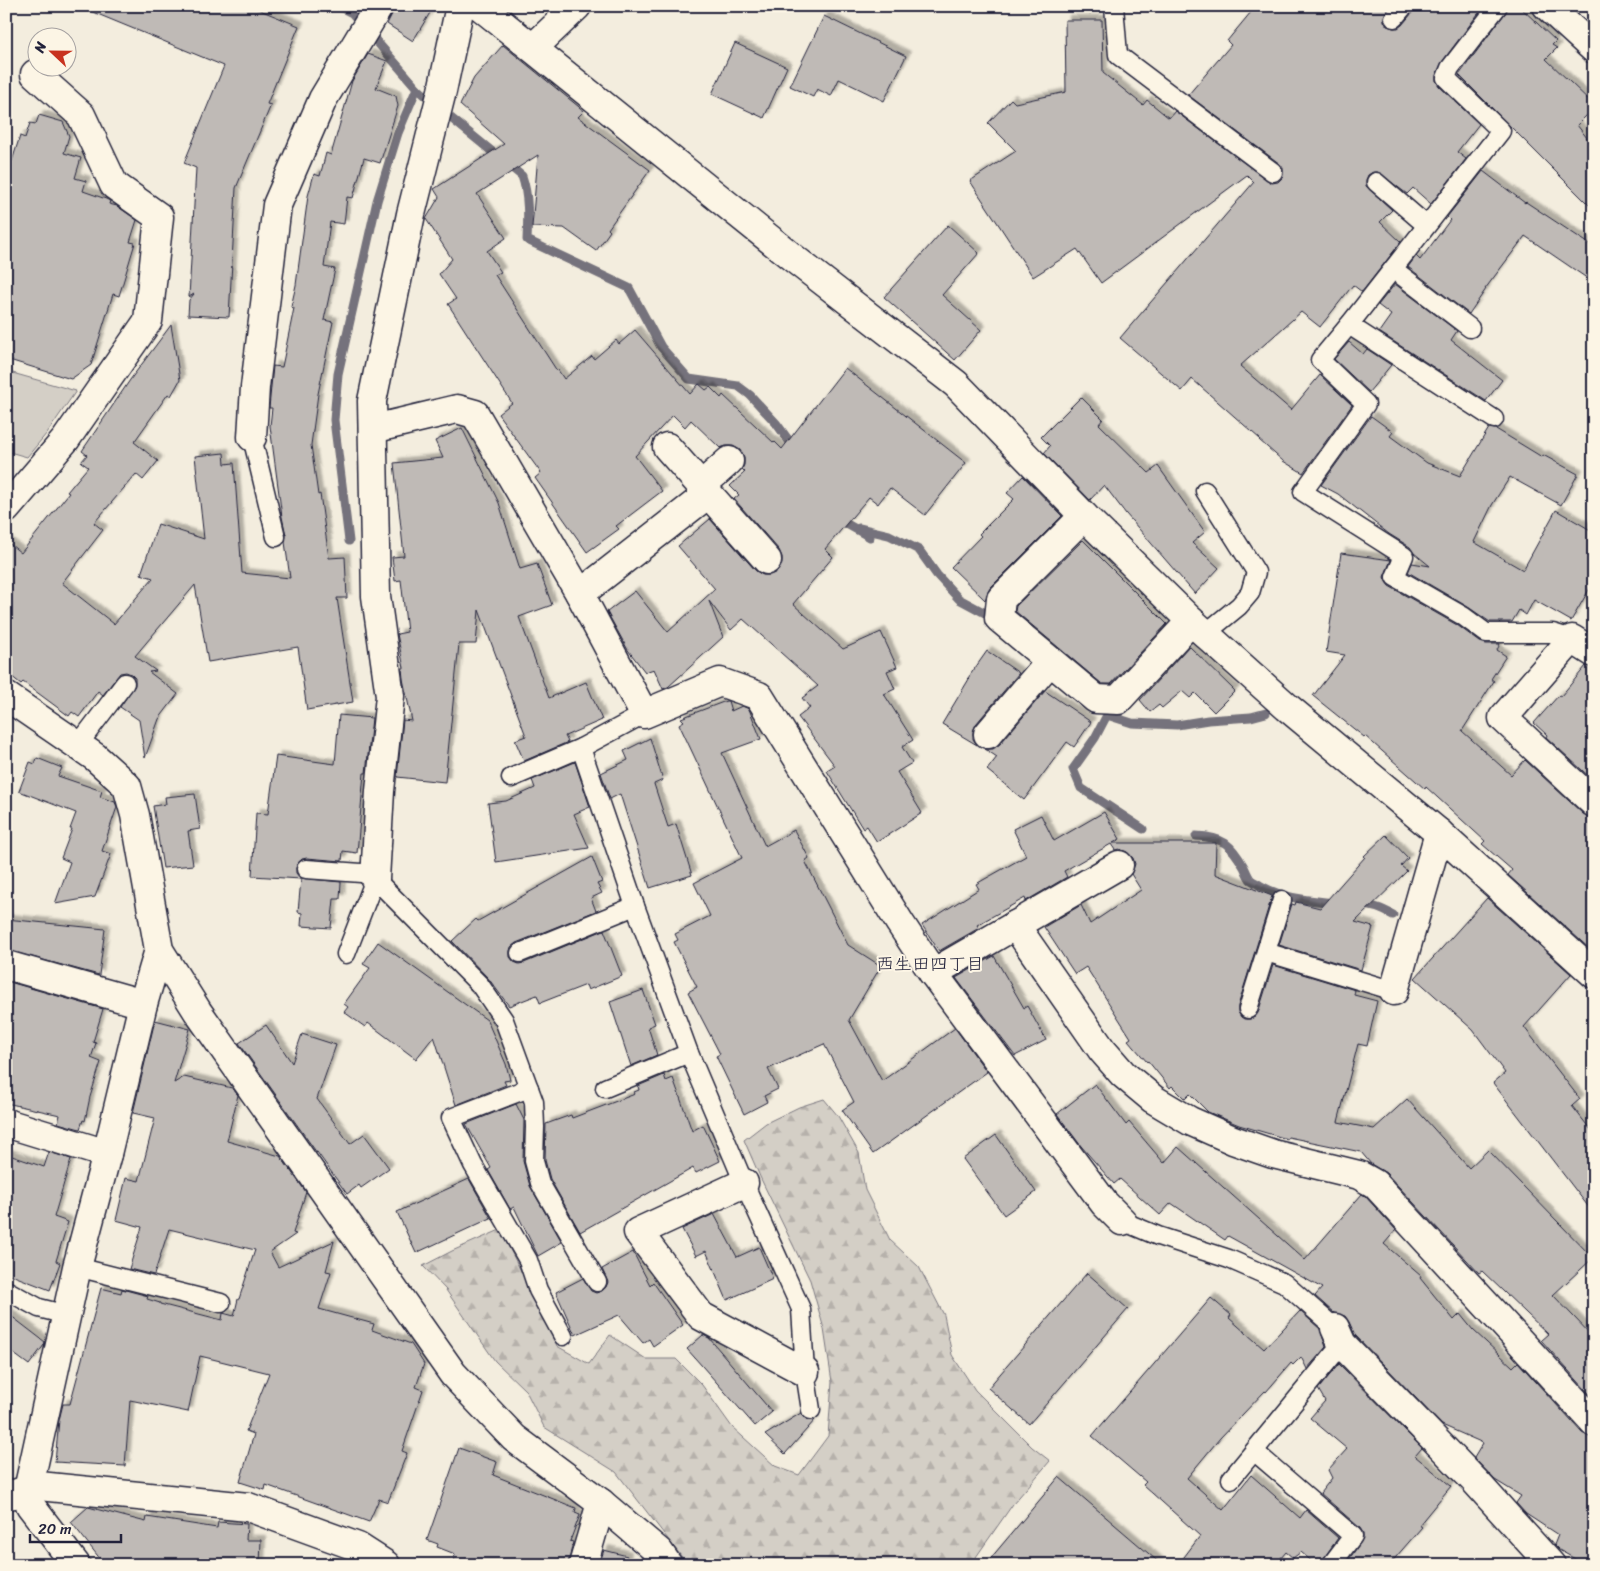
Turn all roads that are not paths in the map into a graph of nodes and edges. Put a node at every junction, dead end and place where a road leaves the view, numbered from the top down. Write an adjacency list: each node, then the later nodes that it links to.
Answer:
1 (460, 6): 18 (street)
2 (480, 6): 8 (street)
3 (577, 6): 8 (street)
4 (1114, 6): 11 (lane)
5 (1498, 6): 13 (lane)
6 (1547, 6): 9 (street)
7 (376, 12): 19 (street)
8 (533, 48): 25 (street)
9 (1594, 49)
10 (39, 78): 24 (street)
11 (1273, 172)
12 (1376, 182): 13 (lane)
13 (1426, 225): 14 (lane)
14 (1394, 268): 15 (lane); 16 (lane)
15 (1348, 325): 17 (lane); 30 (lane)
16 (1470, 328)
17 (1494, 419)
18 (373, 429): 28 (street); 43 (street)
19 (252, 437): 26 (lane)
20 (666, 448): 22 (street)
21 (729, 461): 22 (street)
22 (705, 490): 27 (street); 28 (street)
23 (1204, 491): 29 (lane)
24 (6, 509)
25 (1084, 516): 29 (street); 31 (street)
26 (276, 537)
27 (767, 560)
28 (580, 594): 34 (street)
29 (1199, 627): 31 (street); 40 (street)
30 (1583, 646): 39 (street)
31 (1050, 661): 35 (street)
32 (125, 683): 36 (lane)
33 (6, 696): 36 (street)
34 (644, 714): 37 (lane); 52 (street)
35 (988, 734)
36 (78, 745): 47 (street)
37 (581, 748): 38 (lane); 45 (lane)
38 (511, 778)
39 (1594, 803)
40 (1439, 833): 53 (street); 54 (street)
41 (1119, 865): 46 (street)
42 (306, 868): 43 (lane)
43 (375, 876): 50 (lane); 58 (lane)
44 (1282, 900): 48 (lane)
45 (635, 906): 49 (lane); 57 (lane)
46 (1015, 926): 52 (street); 73 (street)
47 (158, 950): 55 (street); 77 (street)
48 (1266, 952): 54 (lane); 56 (lane)
49 (520, 953)
50 (346, 954)
51 (6, 965): 55 (street)
52 (933, 973): 63 (street)
53 (1594, 974)
54 (1394, 991)
55 (142, 1004): 61 (street)
56 (1248, 1009)
57 (689, 1053): 59 (lane); 62 (lane)
58 (529, 1088): 65 (lane); 69 (lane)
59 (605, 1088)
60 (6, 1123): 61 (street)
61 (107, 1154): 64 (street)
62 (744, 1183): 71 (lane); 71 (street)
63 (1122, 1221): 70 (lane)
64 (78, 1267): 67 (lane); 68 (street)
65 (597, 1282)
66 (6, 1290): 68 (lane)
67 (222, 1303)
68 (67, 1315): 76 (street)
69 (563, 1336)
70 (1339, 1336): 74 (lane); 83 (street)
71 (805, 1372): 72 (lane)
72 (811, 1410)
73 (1594, 1422)
74 (1254, 1452): 75 (lane); 82 (lane)
75 (1231, 1480)
76 (17, 1493): 78 (street); 79 (street)
77 (601, 1503): 80 (street); 81 (street)
78 (76, 1565)
79 (386, 1565)
80 (583, 1565)
81 (668, 1565)
82 (1331, 1565)
83 (1551, 1565)

